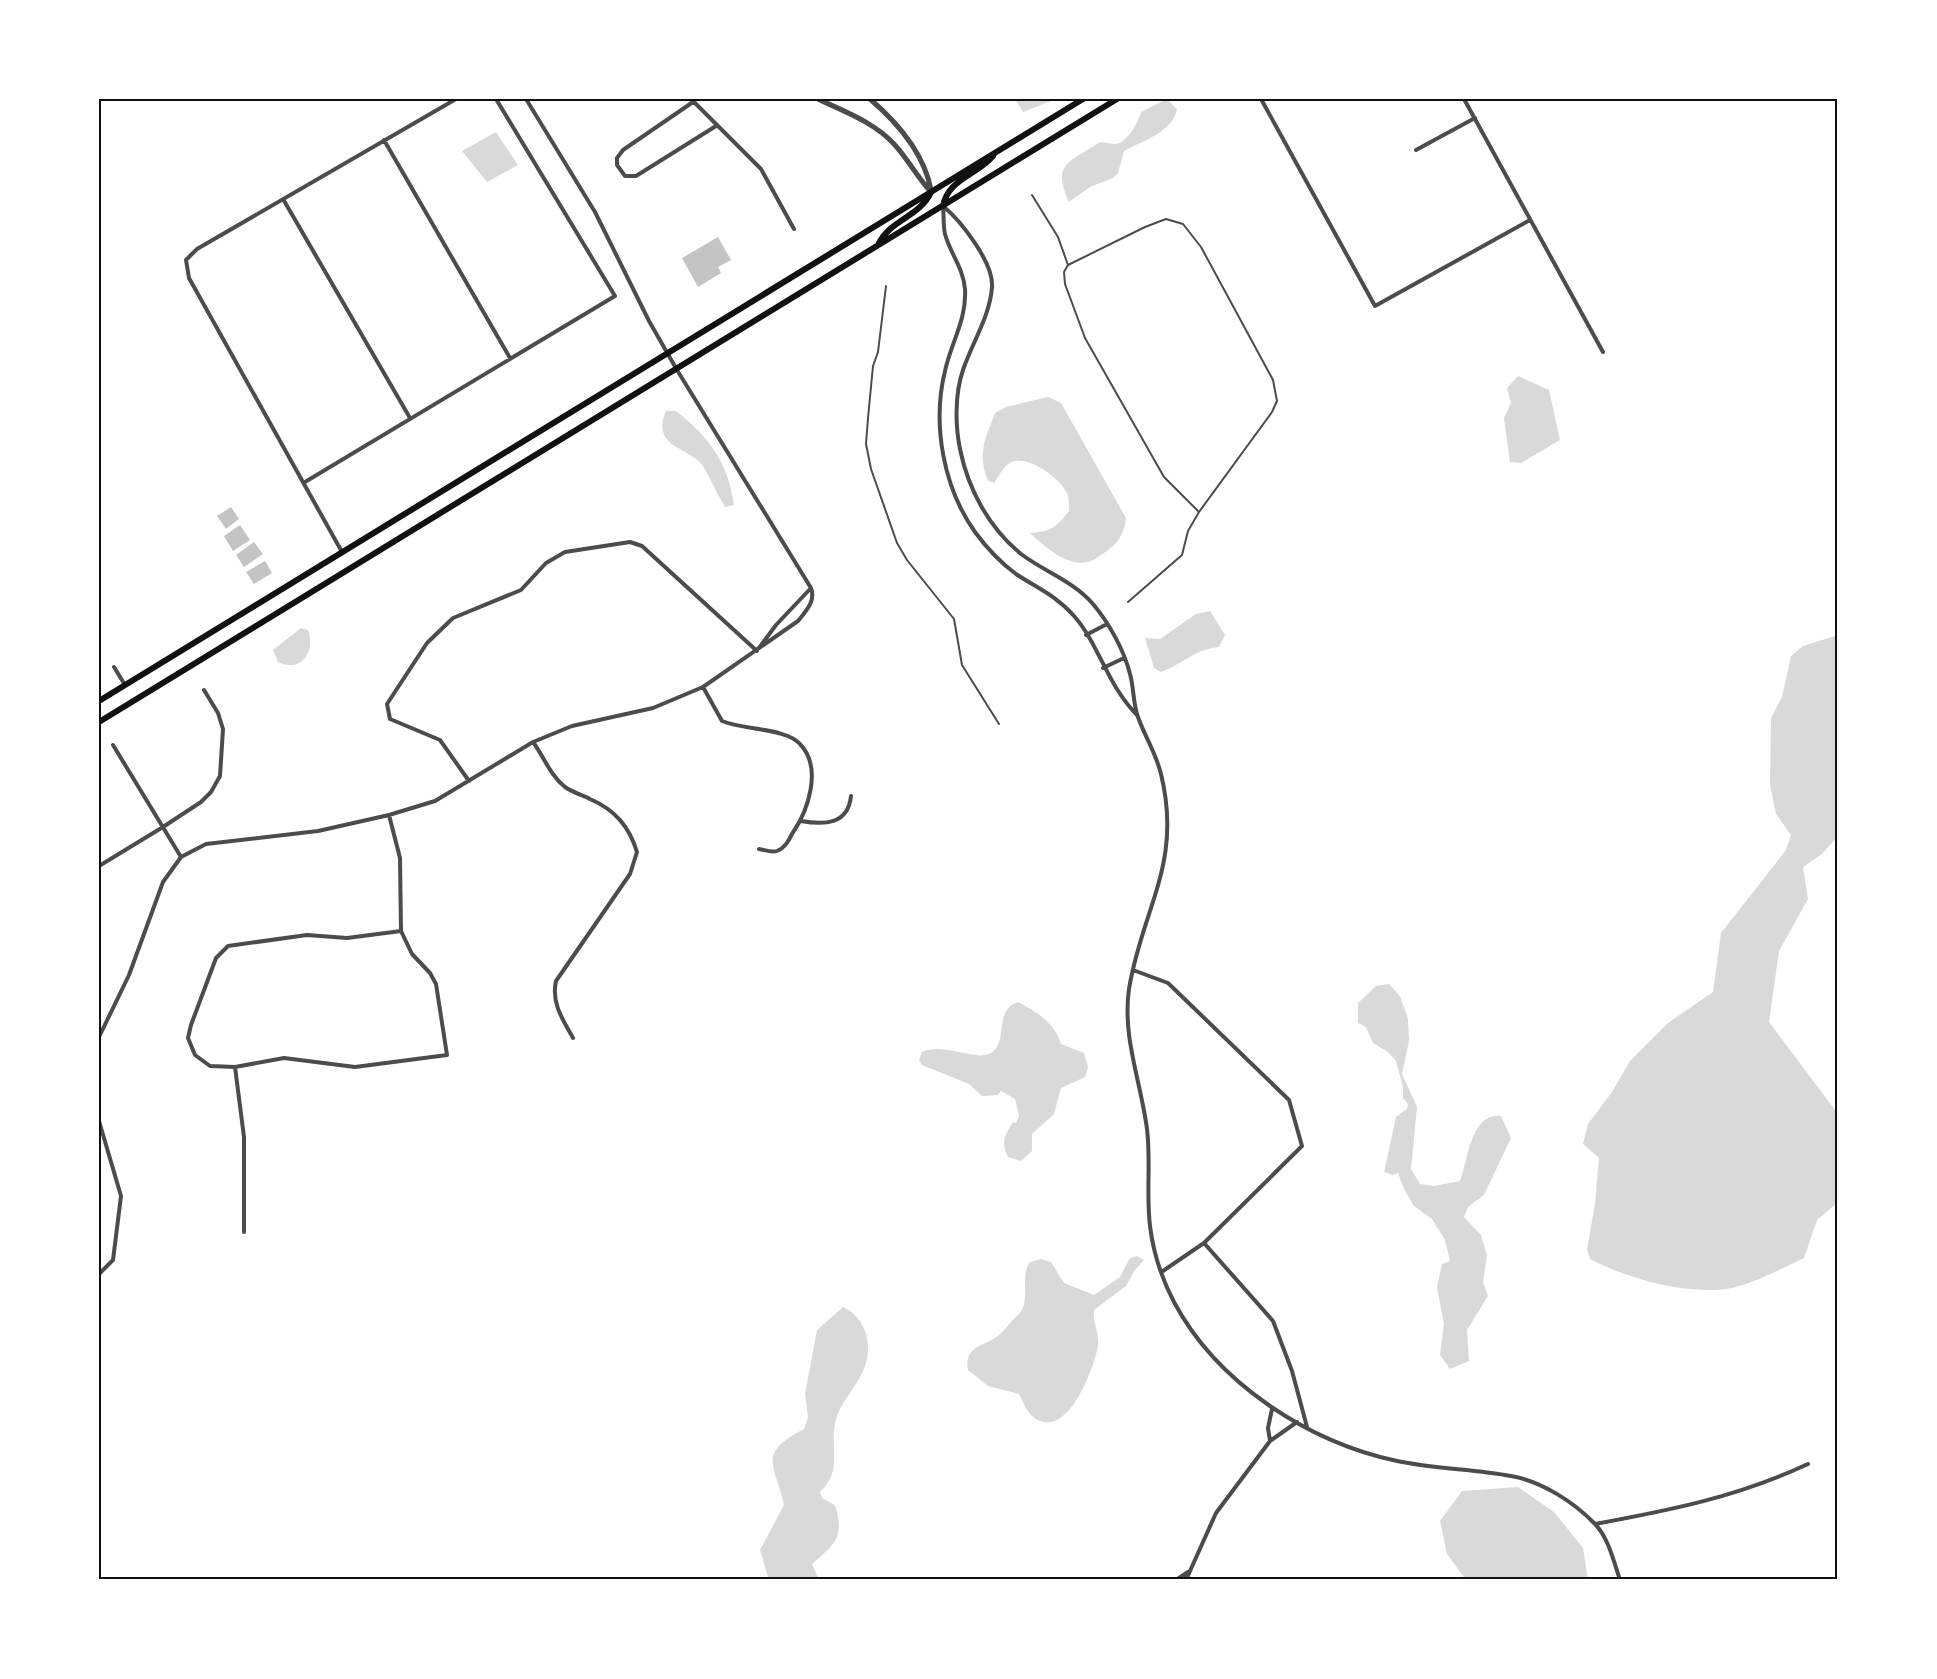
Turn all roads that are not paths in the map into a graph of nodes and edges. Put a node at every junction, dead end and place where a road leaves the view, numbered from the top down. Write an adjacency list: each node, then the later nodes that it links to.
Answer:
1 (456, 99): 13 (street)
2 (496, 99): 27 (street)
3 (526, 99): 26 (street)
4 (818, 99): 16 (street)
5 (870, 99): 16 (street)
6 (1083, 99): 15 (main road)
7 (1117, 99): 19 (main road)
8 (1261, 99): 20 (street)
9 (1464, 99): 11 (street)
10 (692, 100): 12 (street); 12 (street)
11 (1475, 118): 14 (street); 20 (street)
12 (716, 126): 21 (street)
13 (384, 140): 18 (street); 27 (street)
14 (1416, 150)
15 (998, 151): 16 (main road); 19 (main road)
16 (932, 192): 22 (main road); 26 (main road)
17 (1032, 195): 23 (lane)
18 (283, 199): 29 (street); 30 (street)
19 (943, 206): 22 (main road); 35 (street); 36 (street)
20 (1530, 220): 25 (street)
21 (794, 229)
22 (878, 246): 28 (main road)
23 (1068, 265): 31 (lane); 31 (lane)
24 (886, 286): 47 (lane)
25 (1603, 352)
26 (668, 354): 28 (street); 32 (main road)
27 (510, 358): 29 (street)
28 (677, 370): 33 (street); 46 (main road)
29 (410, 418): 30 (street)
30 (305, 482): 32 (street)
31 (1199, 512): 34 (lane)
32 (342, 553): 41 (main road)
33 (811, 588): 37 (street); 37 (street)
34 (1128, 602)
35 (1107, 624): 36 (street); 38 (street)
36 (1086, 635): 40 (street)
37 (757, 651): 42 (street); 50 (street)
38 (1124, 658): 40 (street); 45 (street)
39 (114, 667): 41 (street)
40 (1103, 668): 45 (street)
41 (125, 685): 44 (main road)
42 (704, 687): 48 (street); 53 (street)
43 (204, 690): 54 (street)
44 (99, 701)
45 (1137, 715): 59 (street)
46 (99, 722)
47 (999, 724)
48 (534, 742): 50 (street); 61 (street)
49 (113, 745): 54 (street)
50 (470, 781): 52 (street)
51 (851, 796): 53 (street)
52 (389, 815): 56 (street); 58 (street)
53 (801, 821): 55 (street)
54 (163, 827): 56 (street); 57 (street)
55 (759, 849)
56 (181, 857): 60 (street)
57 (99, 866)
58 (400, 931): 62 (street); 62 (street)
59 (1132, 970): 65 (street); 66 (street)
60 (99, 1037)
61 (573, 1038)
62 (234, 1067): 64 (street)
63 (99, 1121): 67 (street)
64 (244, 1232)
65 (1204, 1243): 66 (street); 70 (street)
66 (1162, 1271): 68 (street)
67 (99, 1274)
68 (1272, 1409): 69 (street); 71 (street)
69 (1297, 1422): 70 (street); 71 (street)
70 (1307, 1427): 73 (street)
71 (1270, 1442): 74 (street)
72 (1808, 1464): 73 (street)
73 (1595, 1524): 77 (street)
74 (1188, 1572): 75 (street); 76 (street)
75 (1176, 1580)
76 (1186, 1580)
77 (1620, 1580)

